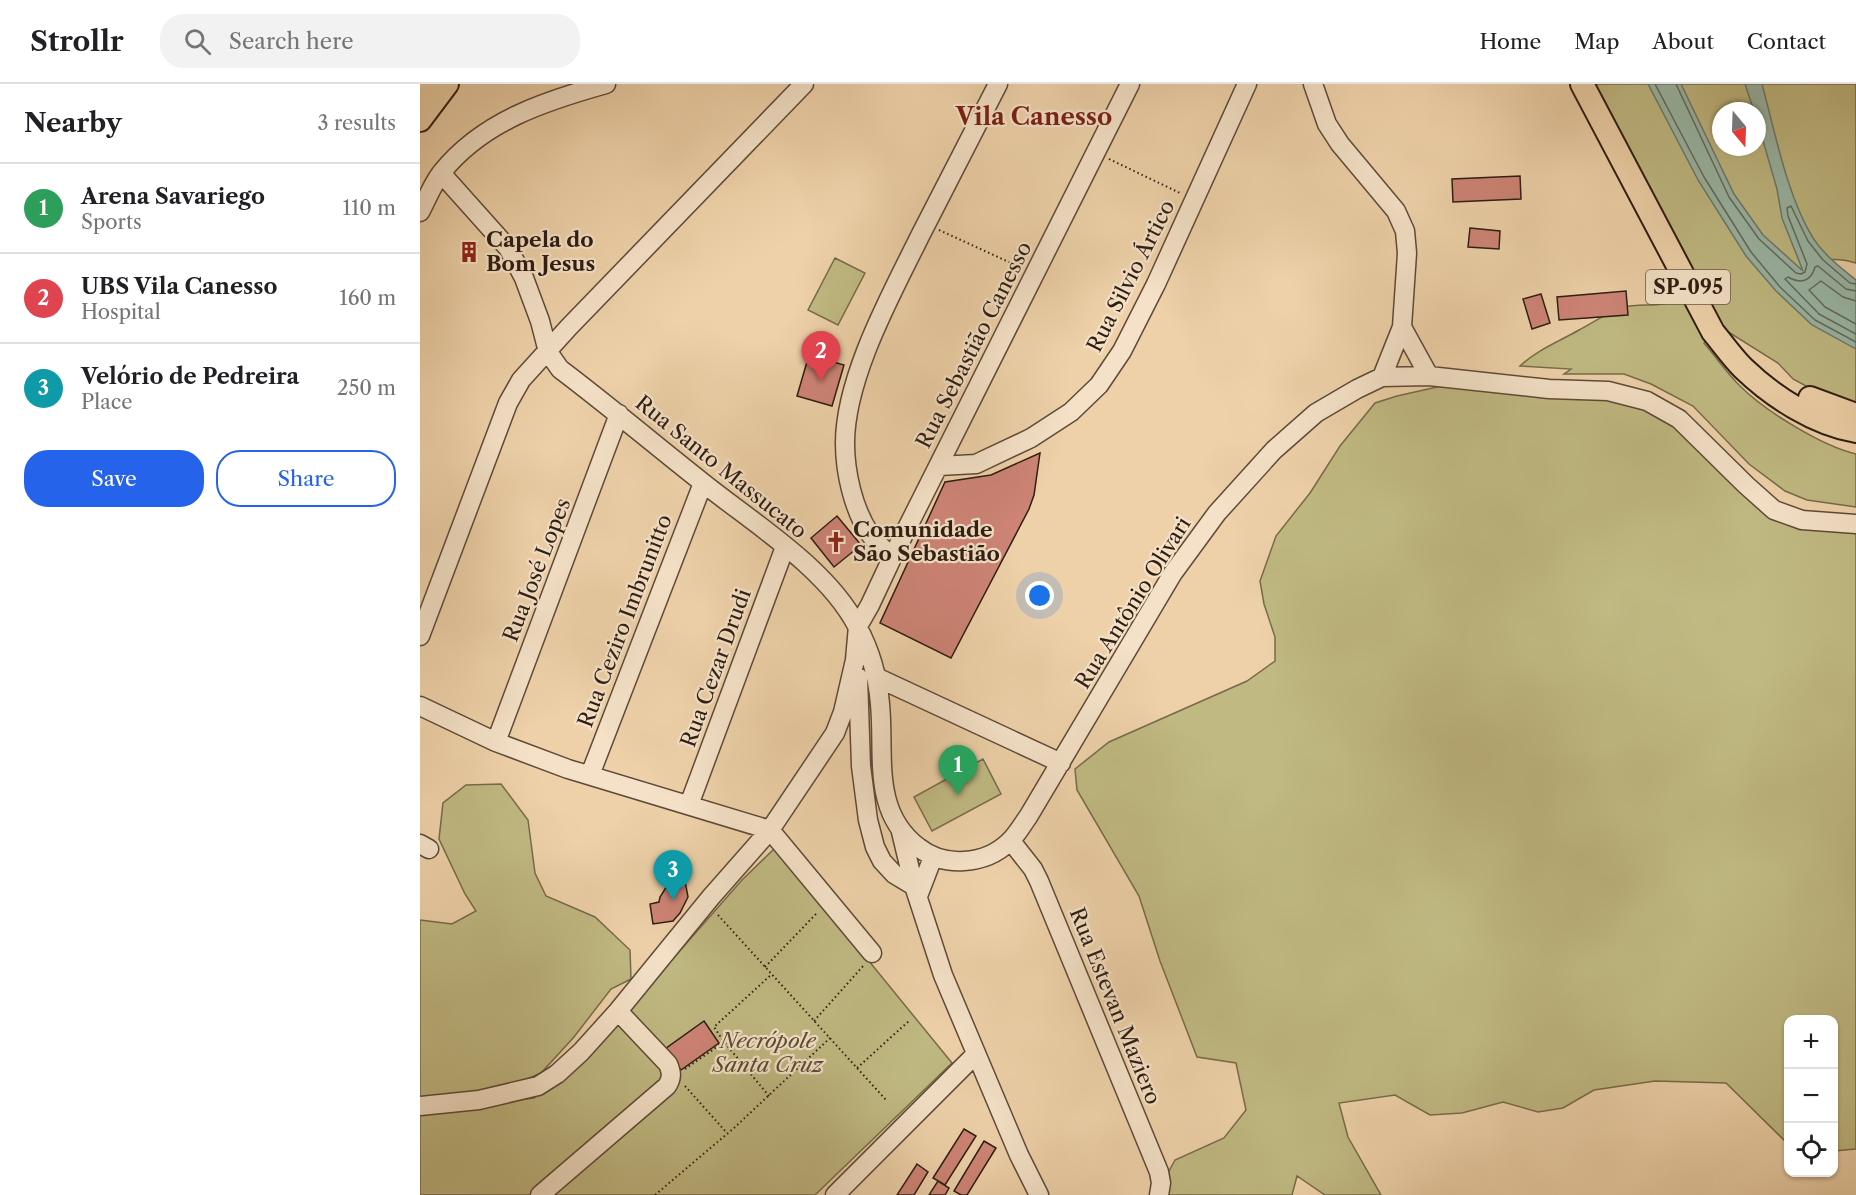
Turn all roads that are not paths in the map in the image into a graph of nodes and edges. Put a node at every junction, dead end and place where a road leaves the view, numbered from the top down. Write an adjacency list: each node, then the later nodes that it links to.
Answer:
1 (428, 84): 11 (main road)
2 (447, 84): 12 (main road)
3 (606, 84): 13 (street)
4 (804, 84): 16 (street)
5 (998, 84): 26 (street)
6 (1130, 84): 22 (street, Rua Sebastião Canesso)
7 (1247, 84): 22 (street, Rua Silvio Ártico)
8 (1312, 84): 15 (street)
9 (1582, 84): 21 (main road, SP-095)
10 (1598, 84): 20 (main road, SP-095)
11 (420, 94)
12 (420, 120)
13 (441, 173): 14 (street); 16 (street)
14 (420, 212)
15 (1402, 327): 17 (street); 18 (street)
16 (548, 352): 19 (street, Rua Santo Massucato); 28 (street)
17 (1429, 376): 18 (street, Rua Antônio Olivari); 24 (street, Rua Antônio Olivari)
18 (1382, 377): 33 (street, Rua Antônio Olivari)
19 (619, 414): 23 (street, Rua Santo Massucato); 32 (street, Rua José Lopes)
20 (1856, 416)
21 (1856, 431)
22 (939, 466): 26 (street, Rua Sebastião Canesso)
23 (703, 483): 25 (street, Rua Santo Massucato); 34 (street, Rua Ceziro Imbrunitto)
24 (1856, 524)
25 (785, 547): 27 (street, Rua Santo Massucato); 35 (street, Rua Cezar Drudi)
26 (892, 558): 27 (street, Rua Sebastião Canesso)
27 (858, 626): 29 (street); 30 (street, Rua Antônio Olivari)
28 (420, 636)
29 (855, 660): 36 (street); 40 (street)
30 (876, 677): 33 (street); 37 (street, Rua Antônio Olivari)
31 (420, 706): 32 (street)
32 (496, 742): 34 (street)
33 (1061, 763): 38 (street, Rua Antônio Olivari)
34 (590, 775): 35 (street)
35 (689, 805): 36 (street)
36 (770, 830): 41 (street); 42 (street)
37 (901, 832): 39 (street, Rua Antônio Olivari); 40 (street)
38 (1011, 841): 39 (street, Rua Antônio Olivari); 48 (street, Rua Estevan Maziero)
39 (933, 857): 40 (street)
40 (916, 891): 43 (street)
41 (868, 959)
42 (618, 1011): 44 (street); 45 (street)
43 (976, 1054): 46 (street); 47 (street)
44 (420, 1106)
45 (540, 1195)
46 (835, 1195)
47 (1039, 1195)
48 (1159, 1195)

